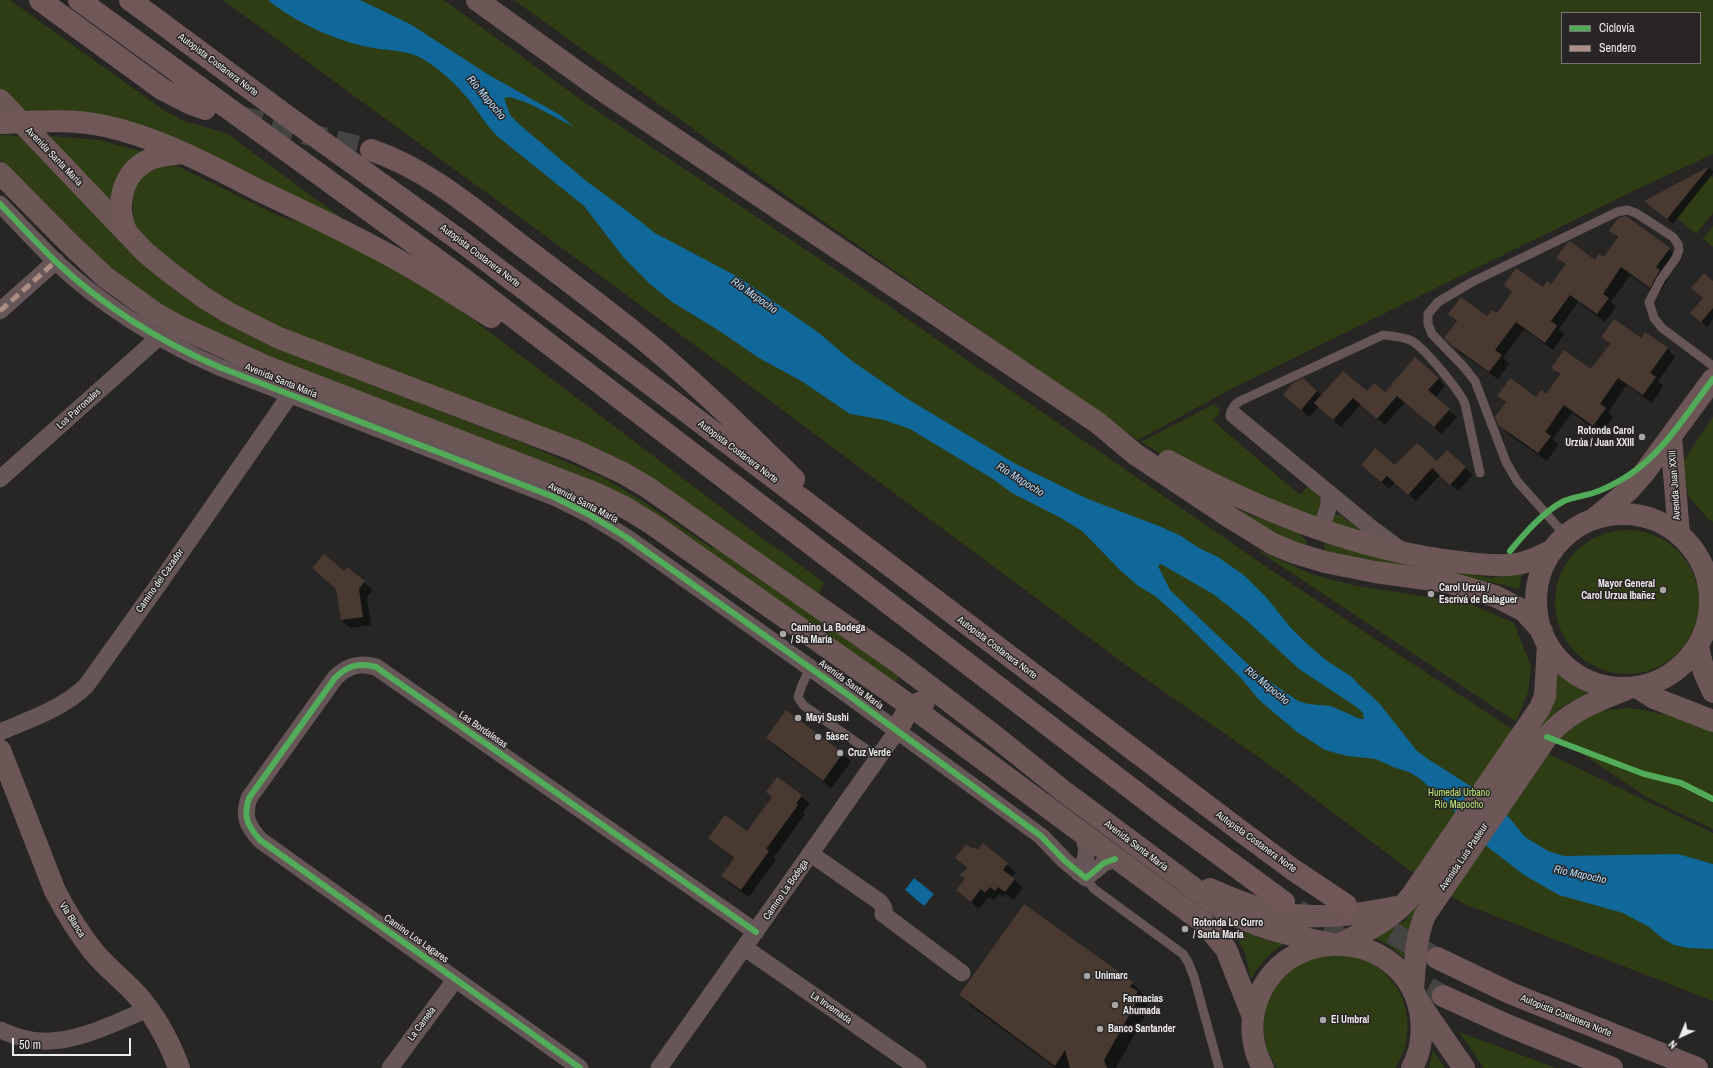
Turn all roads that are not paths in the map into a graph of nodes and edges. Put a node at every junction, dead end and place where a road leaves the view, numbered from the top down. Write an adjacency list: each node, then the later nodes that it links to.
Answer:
1 (40, 0): 6 (highway)
2 (79, 0): 20 (highway)
3 (130, 0): 28 (highway, Autopista Costanera Norte)
4 (477, 0): 22 (main road)
5 (0, 100): 7 (main road, Avenida Santa María)
6 (205, 109)
7 (21, 122): 8 (highway); 10 (highway); 13 (main road, Avenida Santa María)
8 (0, 123)
9 (371, 150): 28 (highway)
10 (183, 153): 13 (highway); 20 (highway)
11 (0, 173): 40 (main road, Avenida Santa María)
12 (0, 204): 14 (street, Avenida Santa María)
13 (127, 233): 41 (main road, Avenida Santa María)
14 (56, 262): 15 (street); 16 (street, Avenida Santa María)
15 (0, 311)
16 (158, 338): 19 (street, Avenida Santa María); 25 (street, Los Parronales)
17 (1713, 366): 31 (lane)
18 (1713, 379): 23 (main road, Avenida Juan XXIII)
19 (290, 395): 37 (street, Avenida Santa María); 45 (street, Camino del Cazador)
20 (630, 406): 55 (highway)
21 (1234, 415): 24 (lane); 26 (street)
22 (1098, 423): 29 (main road); 34 (main road)
23 (1671, 436): 27 (main road, Avenida Juan XXIII); 30 (main road, Avenida Juan XXIII)
24 (1480, 473)
25 (0, 479)
26 (1329, 493): 29 (street); 33 (street)
27 (1594, 519): 30 (main road); 31 (main road)
28 (836, 526): 56 (highway, Autopista Costanera Norte)
29 (1321, 530): 33 (main road); 34 (main road)
30 (1682, 536): 32 (main road); 35 (main road)
31 (1559, 543): 33 (main road); 36 (main road)
32 (1713, 549)
33 (1408, 555)
34 (1318, 561): 36 (main road)
35 (1705, 637): 38 (main road, Avenida Luis Pasteur); 39 (main road)
36 (1545, 638): 38 (main road); 54 (main road, Avenida Luis Pasteur)
37 (810, 668): 43 (street, Avenida Santa María); 47 (lane)
38 (1633, 688): 42 (main road); 63 (main road, Avenida Luis Pasteur)
39 (1713, 692)
40 (912, 707): 41 (main road); 43 (main road); 44 (main road, Avenida Santa María)
41 (965, 713): 52 (main road, Avenida Santa María)
42 (1713, 721)
43 (897, 731): 44 (main road); 47 (street, Camino La Bodega); 53 (street, Avenida Santa María)
44 (944, 731): 49 (main road, Avenida Santa María)
45 (0, 732)
46 (0, 750): 65 (main road, Vía Blanca)
47 (879, 758): 50 (street, Camino La Bodega)
48 (247, 820): 57 (street, Las Bordalesas); 62 (street, Camino Los Lagares)
49 (1084, 834): 51 (main road, Avenida Santa María); 53 (street)
50 (812, 854): 57 (street, Camino La Bodega); 61 (street)
51 (1115, 858): 53 (street); 66 (main road, Avenida Santa María)
52 (1169, 870): 54 (main road); 58 (main road, Avenida Santa María)
53 (1083, 875): 73 (lane)
54 (1408, 901): 58 (main road, Avenida Luis Pasteur)
55 (1284, 902)
56 (1346, 905)
57 (756, 932): 59 (street, Camino La Bodega)
58 (1336, 944): 63 (main road, Avenida Santa María); 66 (main road)
59 (744, 948): 71 (street, Camino La Bodega); 72 (street, La Invernada)
60 (1437, 958): 78 (highway, Autopista Costanera Norte)
61 (962, 973)
62 (455, 980): 69 (street, La Camela); 70 (street, Camino Los Lagares)
63 (1414, 995): 75 (main road); 76 (main road)
64 (1443, 996): 77 (highway)
65 (148, 1009): 67 (street); 68 (main road, Vía Blanca)
66 (1253, 1017): 74 (main road)
67 (0, 1030)
68 (179, 1068)
69 (390, 1068)
70 (580, 1068)
71 (659, 1068)
72 (918, 1068)
73 (1219, 1068)
74 (1262, 1068)
75 (1412, 1068)
76 (1464, 1068)
77 (1612, 1068)
78 (1697, 1068)

